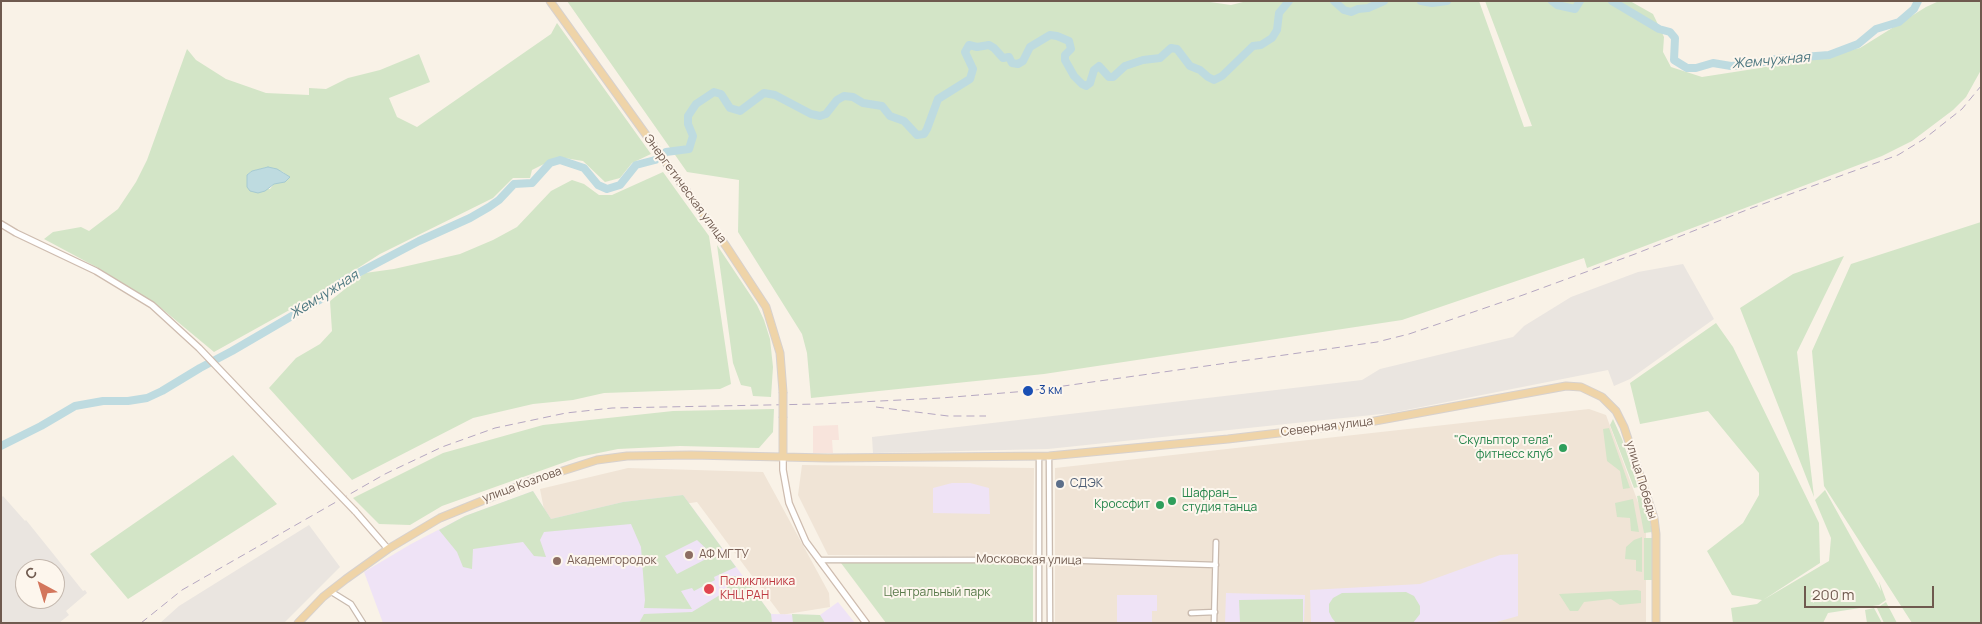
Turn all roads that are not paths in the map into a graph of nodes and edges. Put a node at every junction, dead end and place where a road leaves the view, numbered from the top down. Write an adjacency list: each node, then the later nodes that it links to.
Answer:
1 (550, 1): 5 (main road, Энергетическая улица, bridge)
2 (1, 224): 8 (main road, bridge)
3 (1608, 402): 4 (main road, Северная улица); 22 (main road, улица Победы)
4 (1049, 456): 6 (main road, Северная улица); 11 (street)
5 (783, 457): 6 (main road); 8 (main road, улица Козлова); 9 (main road)
6 (1039, 457): 10 (street)
7 (1216, 542): 12 (street)
8 (388, 549): 13 (main road, улица Козлова)
9 (819, 560): 10 (street, Московская улица); 18 (main road)
10 (1040, 560): 11 (street, Московская улица); 19 (street)
11 (1049, 560): 12 (street, Московская улица); 20 (street)
12 (1216, 565): 14 (street)
13 (330, 591): 16 (main road, улица Козлова); 17 (street)
14 (1215, 612): 15 (street); 21 (street)
15 (1191, 613)
16 (298, 623)
17 (364, 623)
18 (866, 623)
19 (1040, 623)
20 (1050, 623)
21 (1214, 623)
22 (1656, 623)

